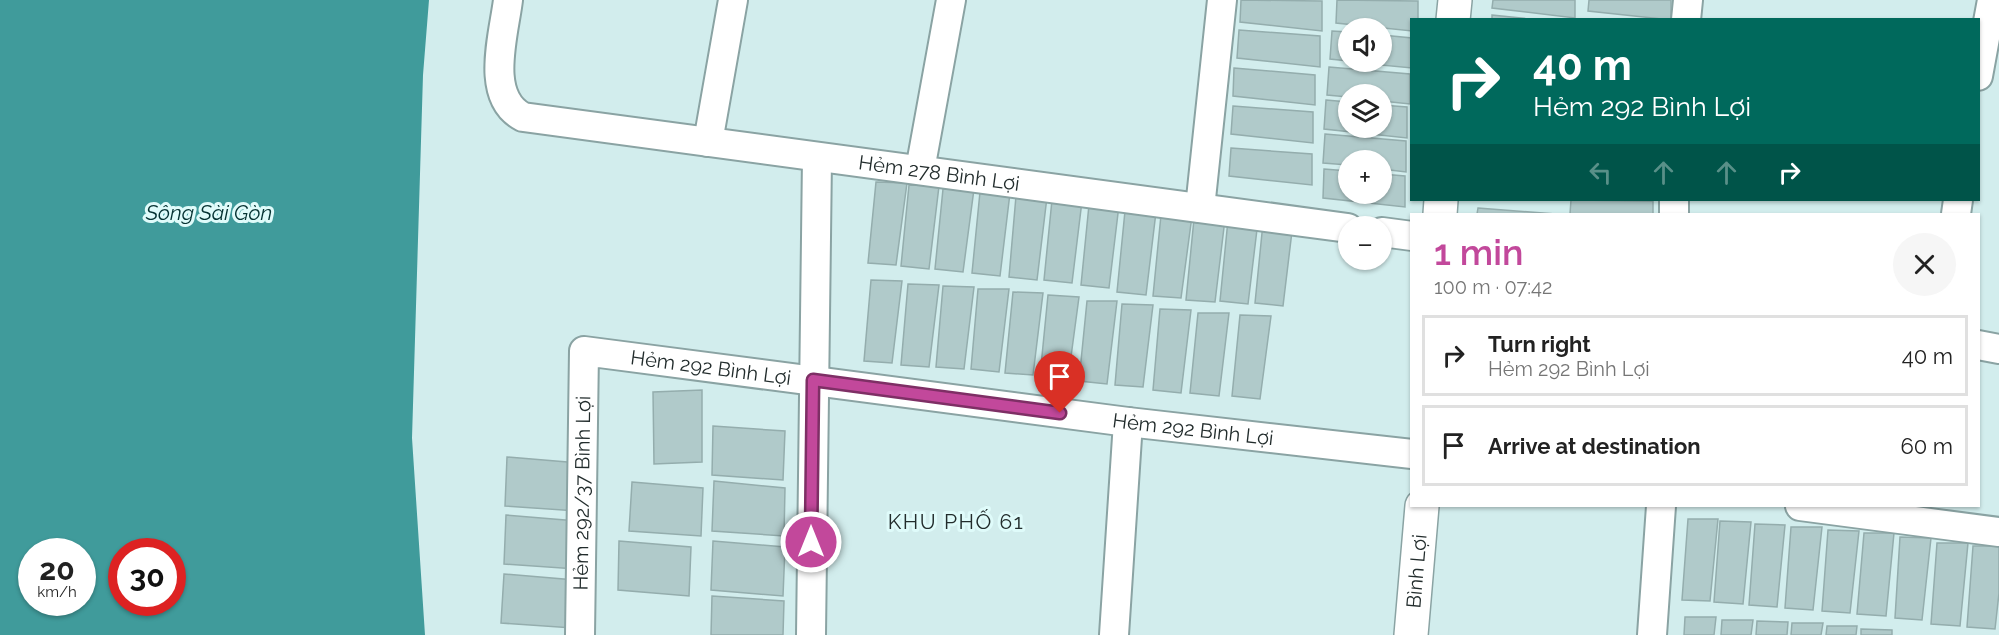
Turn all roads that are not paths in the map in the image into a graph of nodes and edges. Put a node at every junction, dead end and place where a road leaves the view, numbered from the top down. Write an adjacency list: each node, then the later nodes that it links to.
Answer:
1 (508, 0): 11 (street, Hẻm 278 Bình Lợi)
2 (733, 0): 11 (street)
3 (951, 0): 13 (street)
4 (1222, 0): 14 (street)
5 (1455, 0): 8 (street)
6 (1688, 0): 9 (street)
7 (1992, 0): 10 (street)
8 (1454, 18)
9 (1686, 18)
10 (1980, 65)
11 (708, 142): 12 (street, Hẻm 278 Bình Lợi)
12 (817, 158): 13 (street, Hẻm 278 Bình Lợi); 21 (street)
13 (920, 170): 14 (street, Hẻm 278 Bình Lợi)
14 (1200, 208): 15 (street, Hẻm 278 Bình Lợi)
15 (1338, 227)
16 (1392, 233): 17 (street)
17 (1410, 236)
18 (1980, 345): 19 (street)
19 (1999, 349)
20 (584, 351): 21 (street, Hẻm 292 Bình Lợi); 28 (street, Hẻm 292/37 Bình Lợi)
21 (813, 380): 22 (street, Hẻm 292 Bình Lợi); 29 (street)
22 (1128, 422): 23 (street, Hẻm 292 Bình Lợi); 30 (street)
23 (1410, 454)
24 (1422, 507): 31 (street, Bình Lợi)
25 (1661, 507): 32 (street)
26 (1808, 507): 27 (street)
27 (1999, 532)
28 (580, 635)
29 (810, 635)
30 (1114, 635)
31 (1411, 635)
32 (1652, 635)

